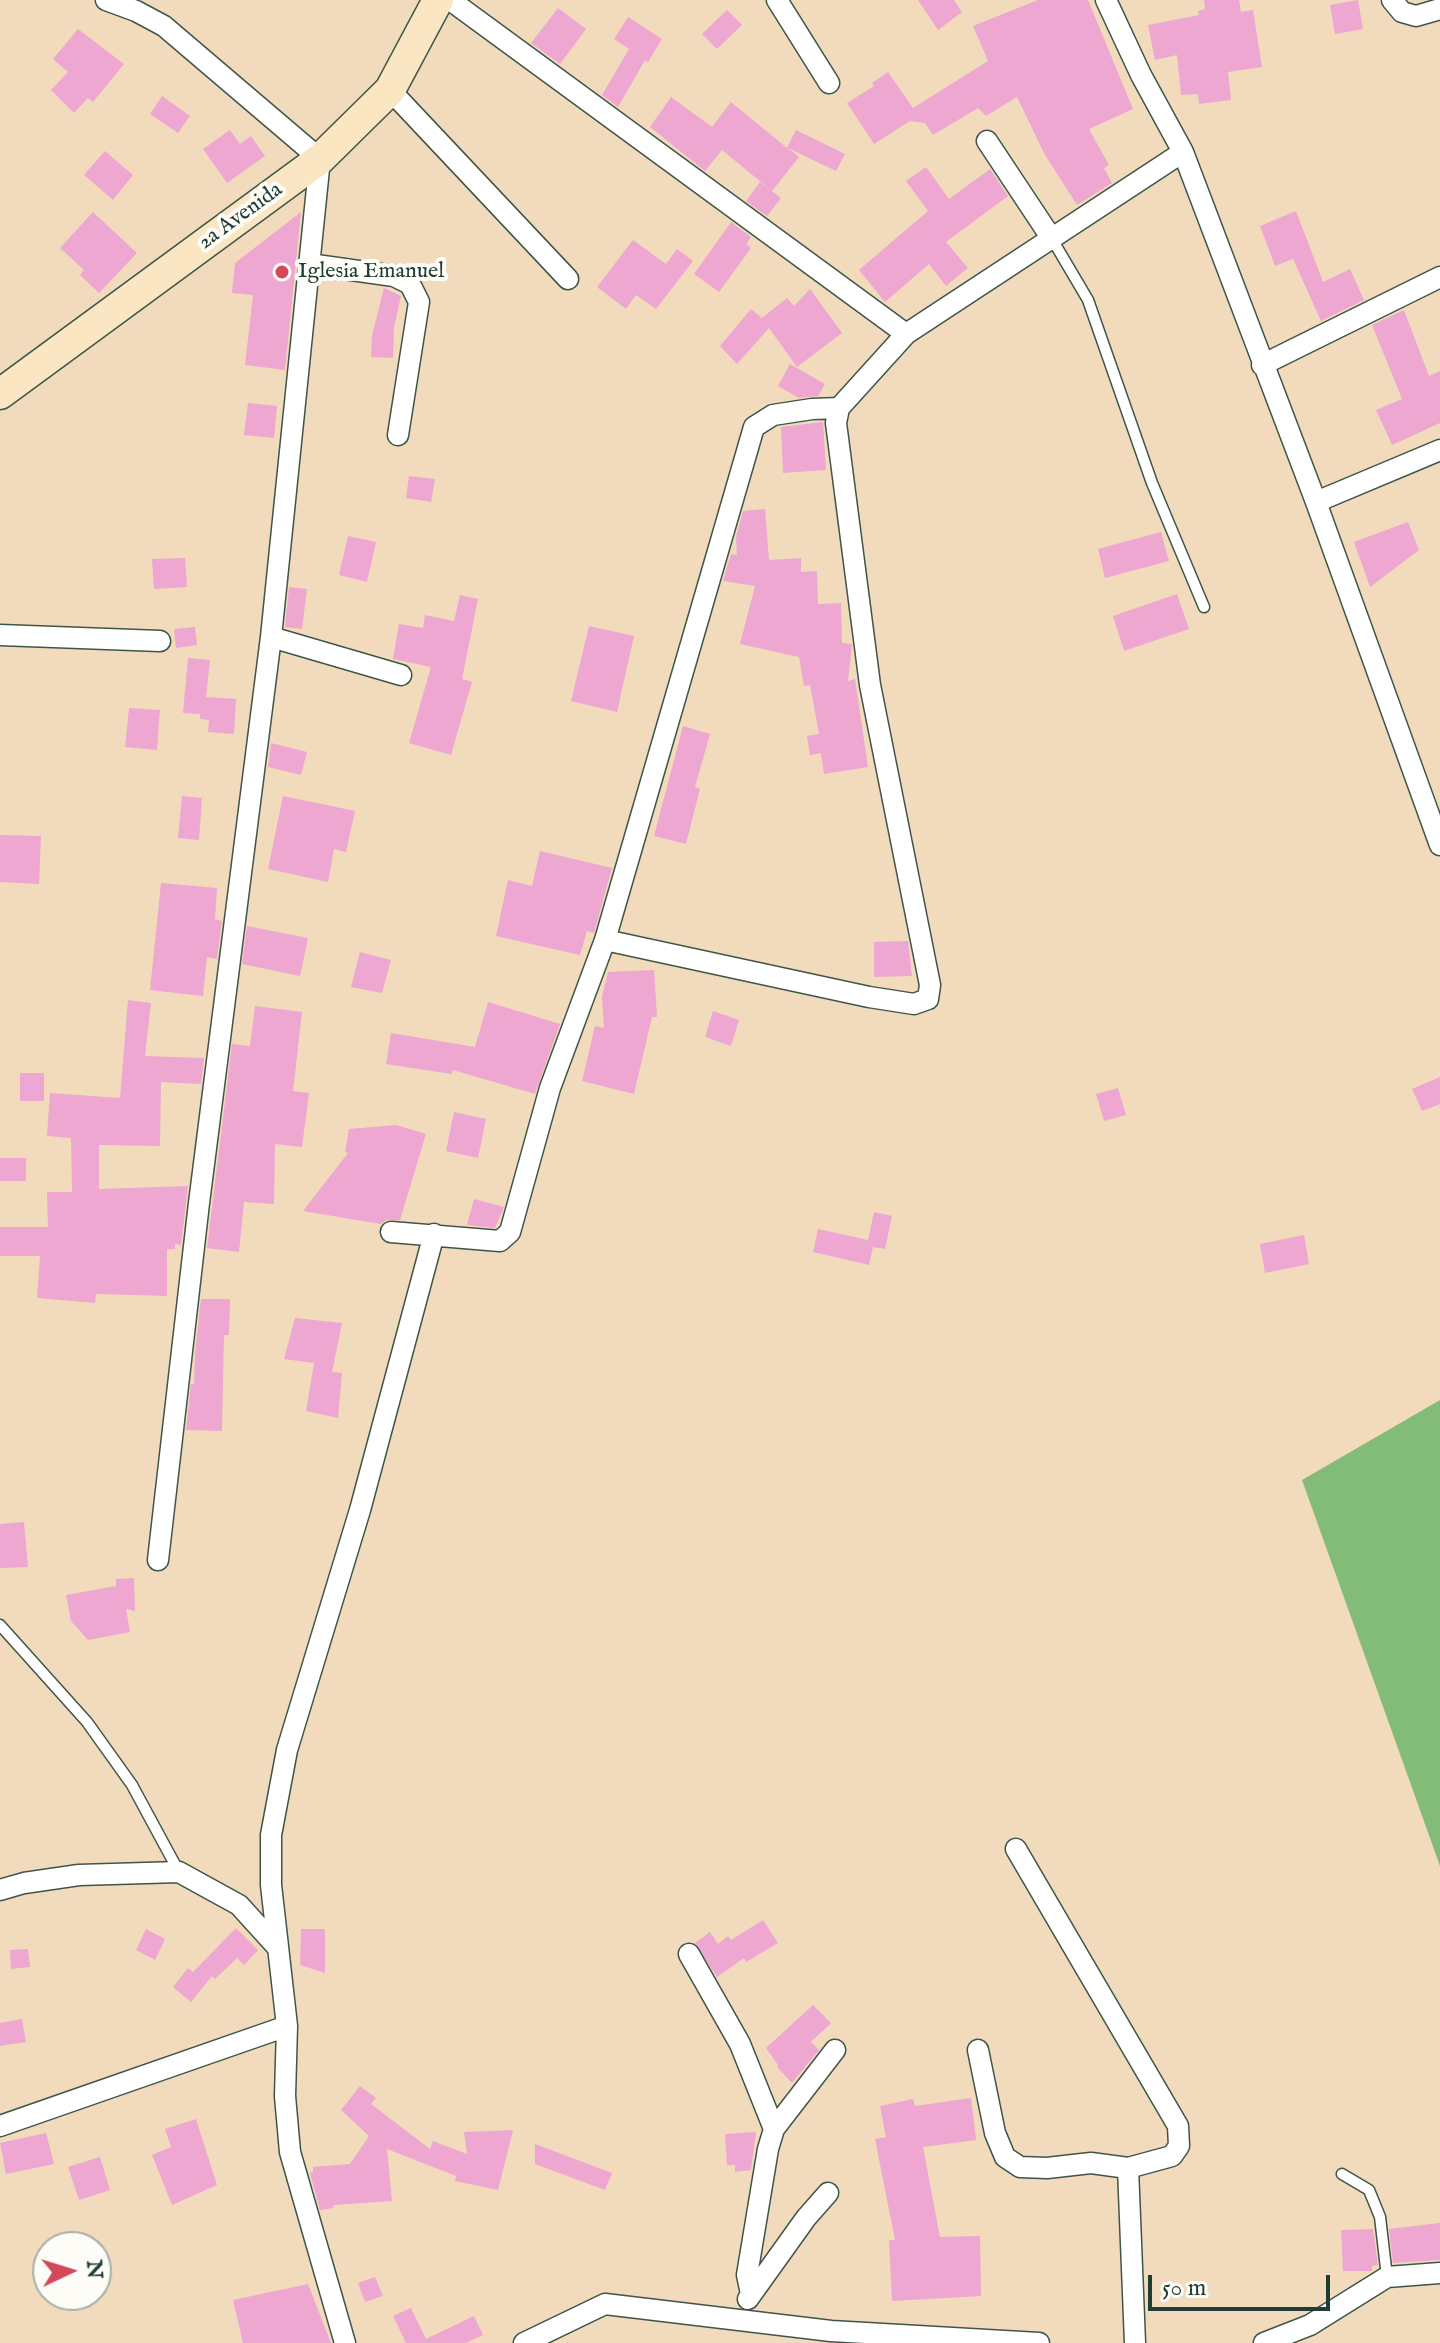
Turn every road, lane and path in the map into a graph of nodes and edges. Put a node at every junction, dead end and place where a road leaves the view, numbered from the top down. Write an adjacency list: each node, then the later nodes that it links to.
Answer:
1 (106, 0): 12 (street)
2 (438, 0): 9 (street, 2a Avenida)
3 (450, 0): 17 (street)
4 (777, 0): 8 (street)
5 (1106, 0): 11 (street)
6 (1392, 0): 7 (street)
7 (1440, 9)
8 (829, 83)
9 (390, 90): 12 (street, 2a Avenida); 16 (street)
10 (987, 141): 13 (street)
11 (1183, 152): 13 (street); 18 (street)
12 (320, 159): 14 (street); 19 (street, 2a Avenida)
13 (1052, 239): 17 (street); 24 (lane)
14 (309, 264): 21 (street); 26 (street)
15 (1440, 277): 18 (street)
16 (568, 279)
17 (906, 334): 20 (street)
18 (1262, 365): 23 (street)
19 (0, 394)
20 (839, 408): 30 (street); 30 (street)
21 (398, 435)
22 (1440, 450): 23 (street)
23 (1316, 502): 29 (street)
24 (1204, 607)
25 (0, 635): 27 (street)
26 (271, 637): 28 (street); 33 (street)
27 (160, 641)
28 (401, 675)
29 (1440, 845)
30 (605, 940): 32 (street)
31 (391, 1232): 32 (street)
32 (434, 1234): 38 (street)
33 (158, 1560)
34 (0, 1625): 36 (lane)
35 (1016, 1849): 45 (street)
36 (179, 1872): 37 (street); 38 (street)
37 (0, 1890)
38 (278, 1948): 40 (street)
39 (689, 1954): 44 (street)
40 (287, 2026): 43 (street); 52 (street)
41 (835, 2050): 44 (street)
42 (978, 2050): 45 (street)
43 (0, 2126)
44 (774, 2129): 50 (street)
45 (1128, 2168): 55 (street)
46 (1342, 2174): 49 (lane)
47 (828, 2193): 50 (street)
48 (1440, 2273): 49 (street)
49 (1387, 2277): 56 (street)
50 (751, 2294): 51 (street)
51 (738, 2320): 53 (street); 54 (street)
52 (345, 2343)
53 (524, 2343)
54 (1039, 2343)
55 (1135, 2343)
56 (1264, 2343)

